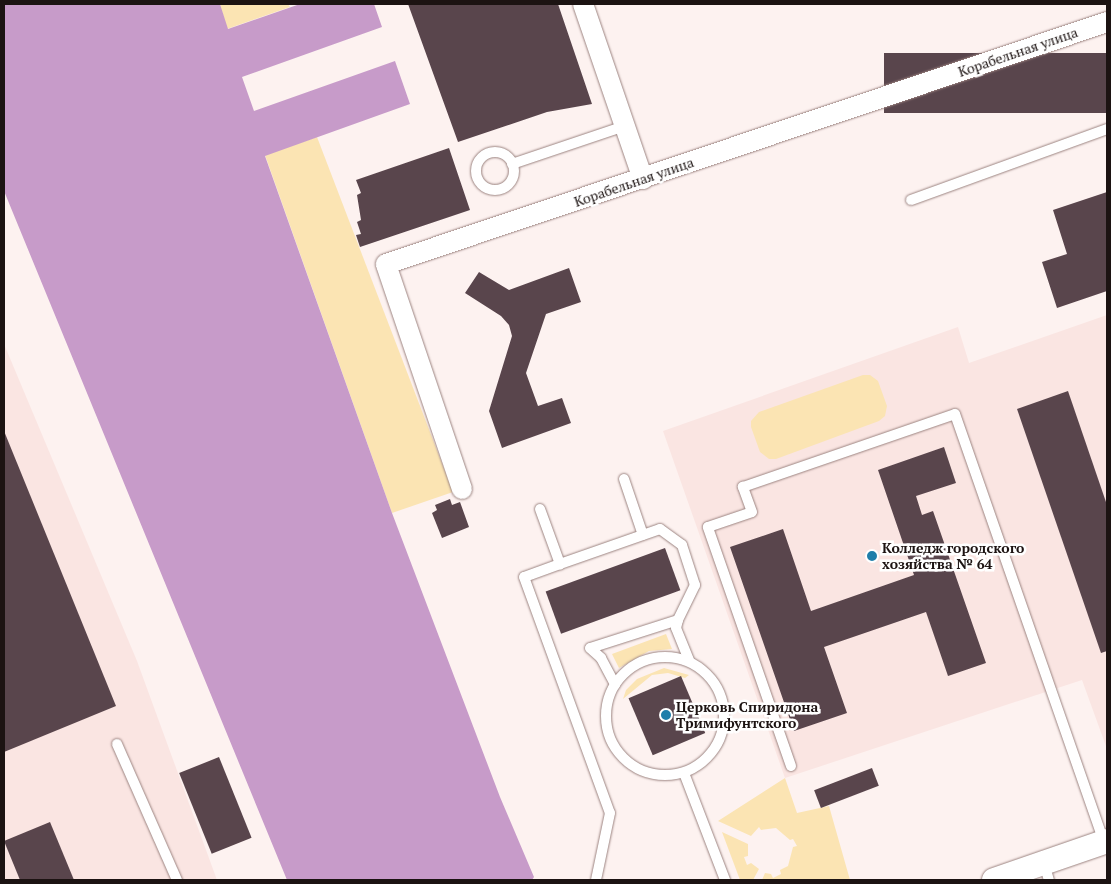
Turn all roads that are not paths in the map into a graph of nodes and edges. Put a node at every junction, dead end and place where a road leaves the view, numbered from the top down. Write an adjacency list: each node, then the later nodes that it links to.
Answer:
1 (583, 4): 3 (street)
2 (1107, 22): 6 (street, Корабельная улица)
3 (625, 126): 5 (lane); 6 (street)
4 (1107, 129): 7 (lane)
5 (512, 164)
6 (643, 179): 9 (street, Корабельная улица)
7 (911, 200)
8 (624, 479): 11 (lane)
9 (462, 489)
10 (540, 509): 12 (lane)
11 (643, 535): 12 (lane); 13 (lane)
12 (560, 564): 22 (lane)
13 (678, 620): 14 (lane); 15 (lane)
14 (689, 661): 15 (lane); 18 (lane)
15 (615, 684): 18 (lane)
16 (117, 744): 21 (lane)
17 (792, 766): 19 (lane)
18 (684, 773): 23 (lane)
19 (1106, 841): 20 (street)
20 (1047, 872): 24 (street)
21 (177, 880)
22 (596, 880)
23 (725, 880)
24 (994, 880)

